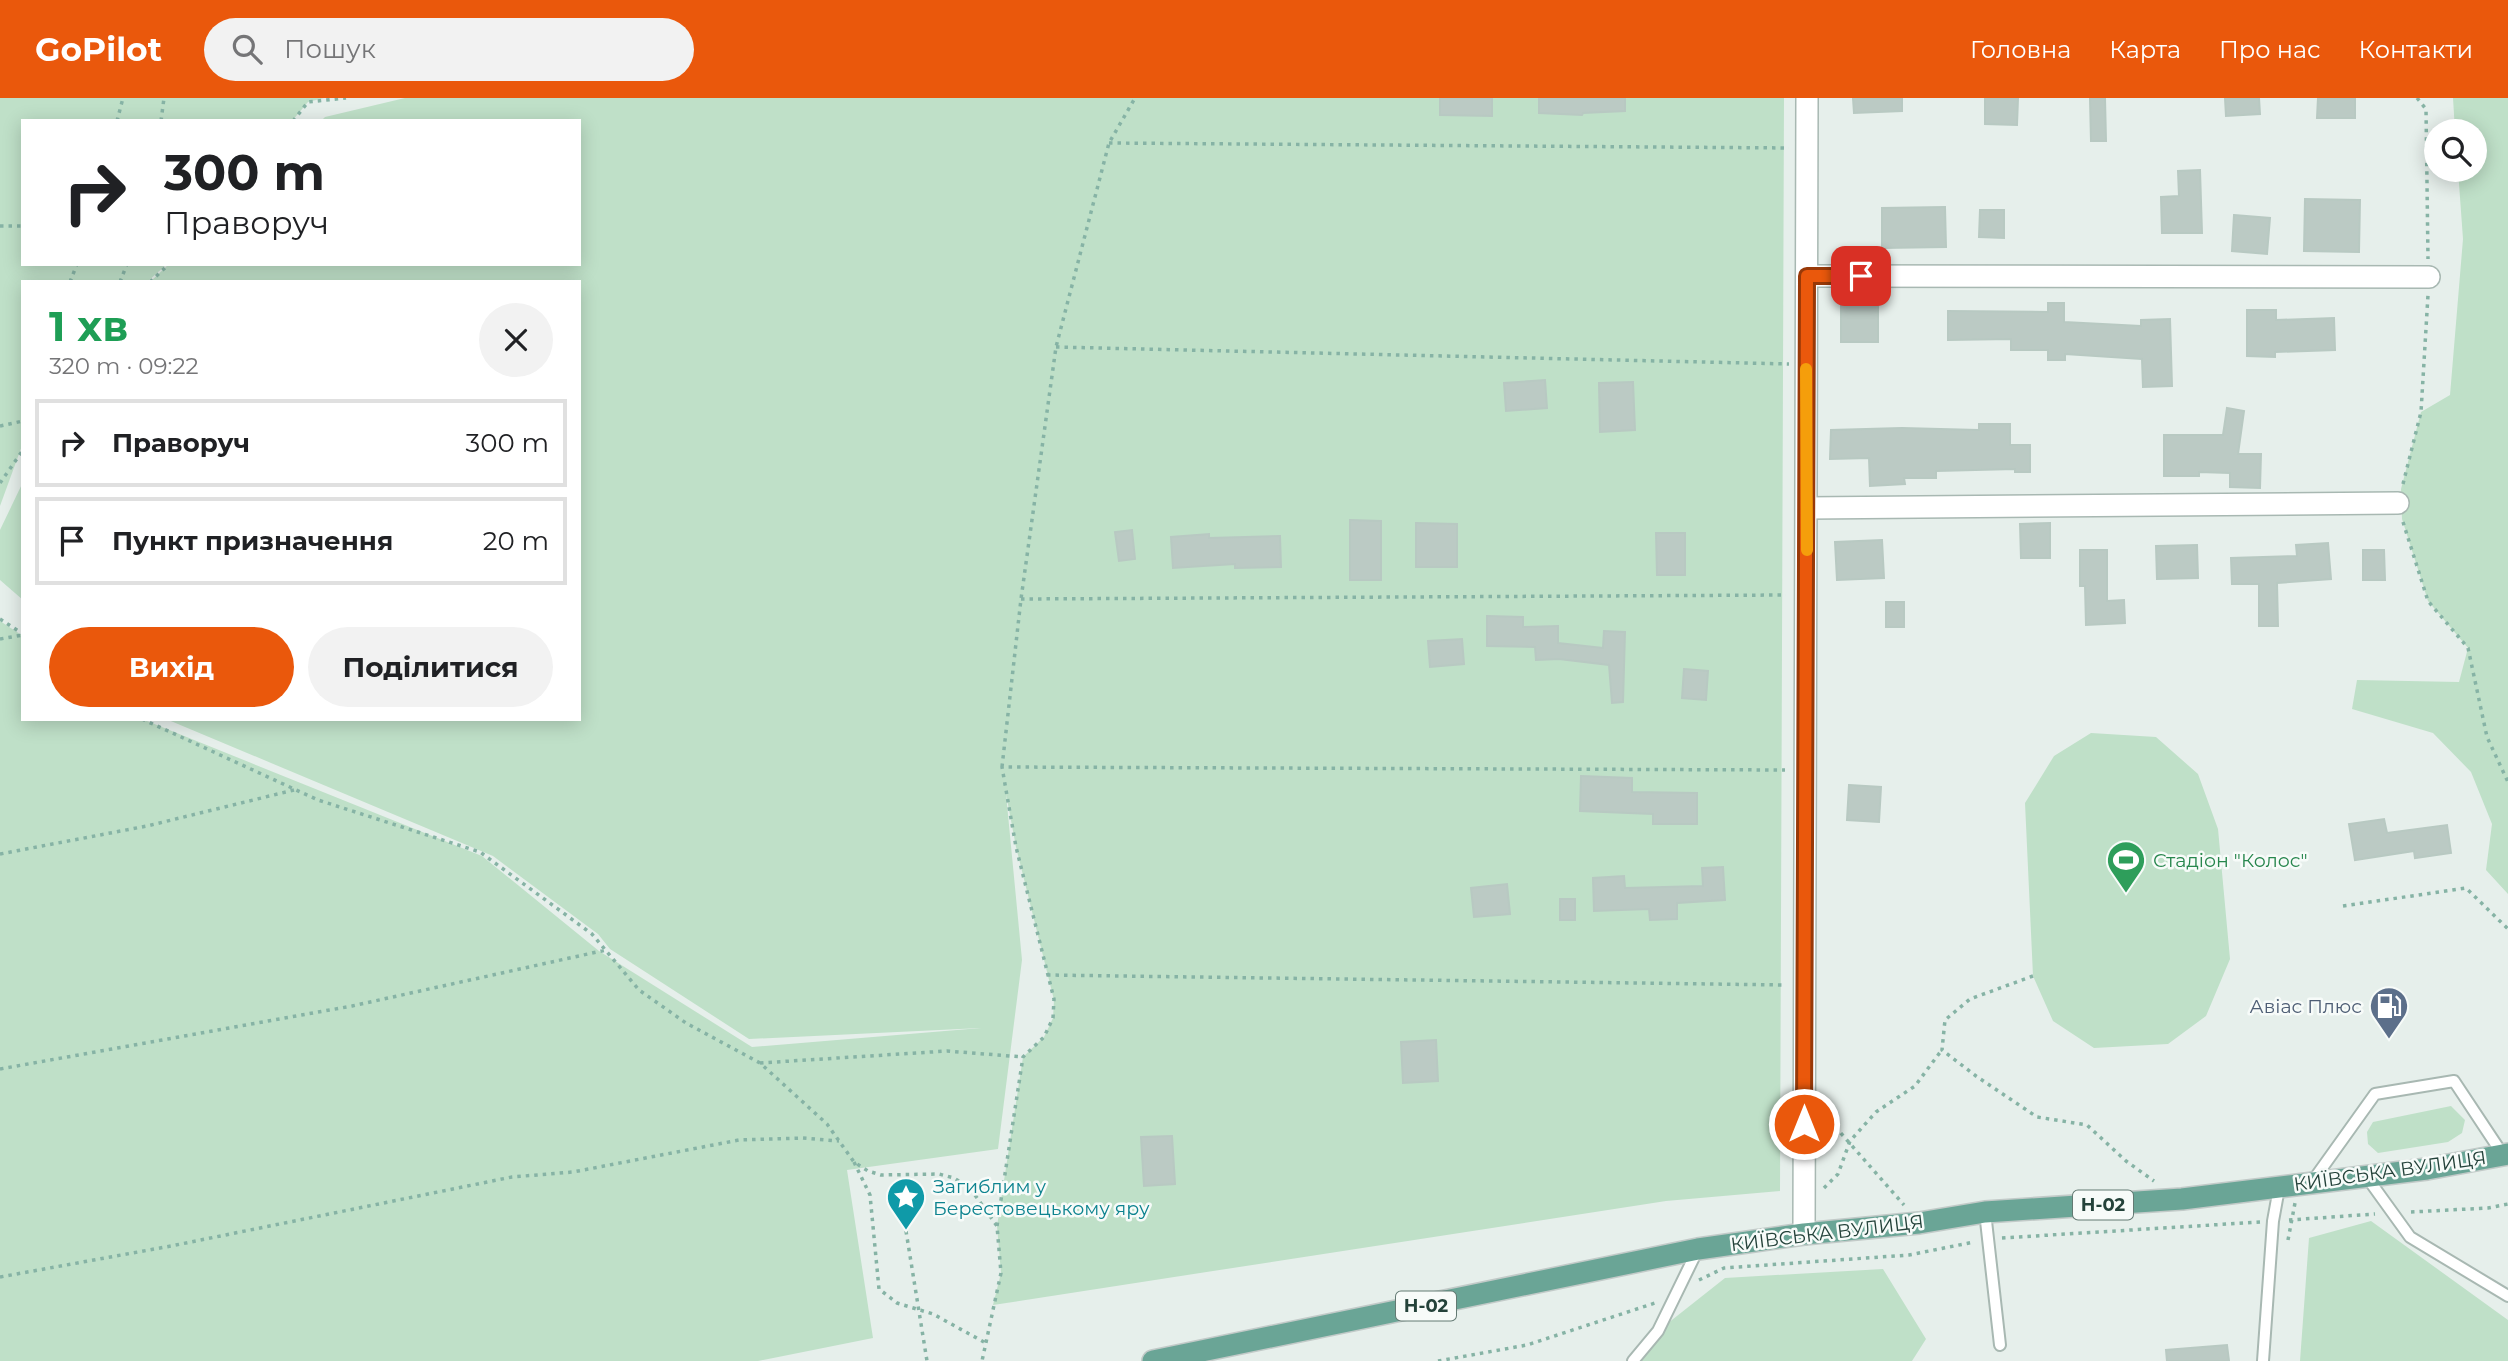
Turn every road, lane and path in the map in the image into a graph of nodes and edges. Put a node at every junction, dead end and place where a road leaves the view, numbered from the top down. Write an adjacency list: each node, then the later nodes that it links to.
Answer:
1 (122, 98): 7 (path)
2 (164, 98): 8 (path)
3 (345, 98): 9 (path)
4 (1135, 98): 10 (path)
5 (1807, 98): 11 (street)
6 (2417, 98): 16 (path)
7 (117, 119)
8 (161, 119)
9 (295, 119)
10 (1108, 143): 11 (path); 18 (path)
11 (1807, 149): 15 (street)
12 (0, 226): 13 (path)
13 (21, 226)
14 (167, 266): 17 (path)
15 (1807, 276): 16 (street); 19 (street)
16 (2429, 277): 24 (path)
17 (152, 280)
18 (1056, 347): 19 (path); 27 (path)
19 (1806, 364): 25 (street)
20 (21, 421): 21 (path)
21 (0, 426)
22 (21, 453): 23 (path)
23 (0, 483)
24 (2398, 503): 25 (street); 35 (path)
25 (1807, 508): 26 (street)
26 (1806, 595): 27 (path); 34 (street)
27 (1021, 599): 33 (path)
28 (0, 619): 29 (path)
29 (21, 634)
30 (21, 635): 31 (path)
31 (0, 639)
32 (146, 721): 36 (path)
33 (1002, 767): 34 (path); 41 (path)
34 (1805, 770): 43 (street)
35 (2508, 782)
36 (296, 789): 37 (path); 40 (path)
37 (0, 854)
38 (2343, 906): 39 (path)
39 (2508, 929)
40 (607, 950): 46 (path); 47 (path)
41 (1047, 975): 43 (path); 45 (path)
42 (2033, 976): 44 (path)
43 (1805, 985): 48 (street)
44 (1942, 1050): 50 (path); 56 (path)
45 (1023, 1057): 46 (path); 63 (path)
46 (760, 1063): 49 (path)
47 (0, 1069)
48 (1804, 1096): 50 (path); 58 (street)
49 (839, 1141): 52 (path); 68 (path)
50 (1850, 1141): 58 (path); 62 (path)
51 (2505, 1154): 53 (main road, КИЇВСЬКА ВУЛИЦЯ / Н-02); 54 (lane)
52 (854, 1162): 63 (path); 72 (path)
53 (2366, 1176): 54 (main road, КИЇВСЬКА ВУЛИЦЯ / Н-02); 60 (lane)
54 (2311, 1182): 55 (main road, КИЇВСЬКА ВУЛИЦЯ / Н-02)
55 (2278, 1188): 56 (main road, КИЇВСЬКА ВУЛИЦЯ / Н-02); 61 (lane)
56 (2182, 1199): 59 (main road, КИЇВСЬКА ВУЛИЦЯ / Н-02)
57 (2508, 1204): 60 (path)
58 (1804, 1205): 65 (street)
59 (1985, 1212): 62 (main road, КИЇВСЬКА ВУЛИЦЯ / Н-02); 66 (lane)
60 (2392, 1213): 61 (path); 70 (lane)
61 (2273, 1221): 66 (path); 80 (lane)
62 (1919, 1223): 65 (main road, КИЇВСЬКА ВУЛИЦЯ / Н-02)
63 (997, 1226): 73 (path)
64 (906, 1231): 72 (path)
65 (1804, 1234): 67 (main road, КИЇВСЬКА ВУЛИЦЯ / Н-02)
66 (1988, 1239): 69 (path); 74 (lane)
67 (1698, 1250): 77 (main road, КИЇВСЬКА ВУЛИЦЯ / Н-02); 79 (lane)
68 (0, 1277)
69 (1690, 1285)
70 (2508, 1296)
71 (1656, 1302): 78 (path)
72 (918, 1309): 73 (path); 75 (path)
73 (984, 1342): 76 (path)
74 (2000, 1345)
75 (927, 1361)
76 (982, 1361)
77 (1153, 1361)
78 (1438, 1361)
79 (1633, 1361)
80 (2263, 1361)

